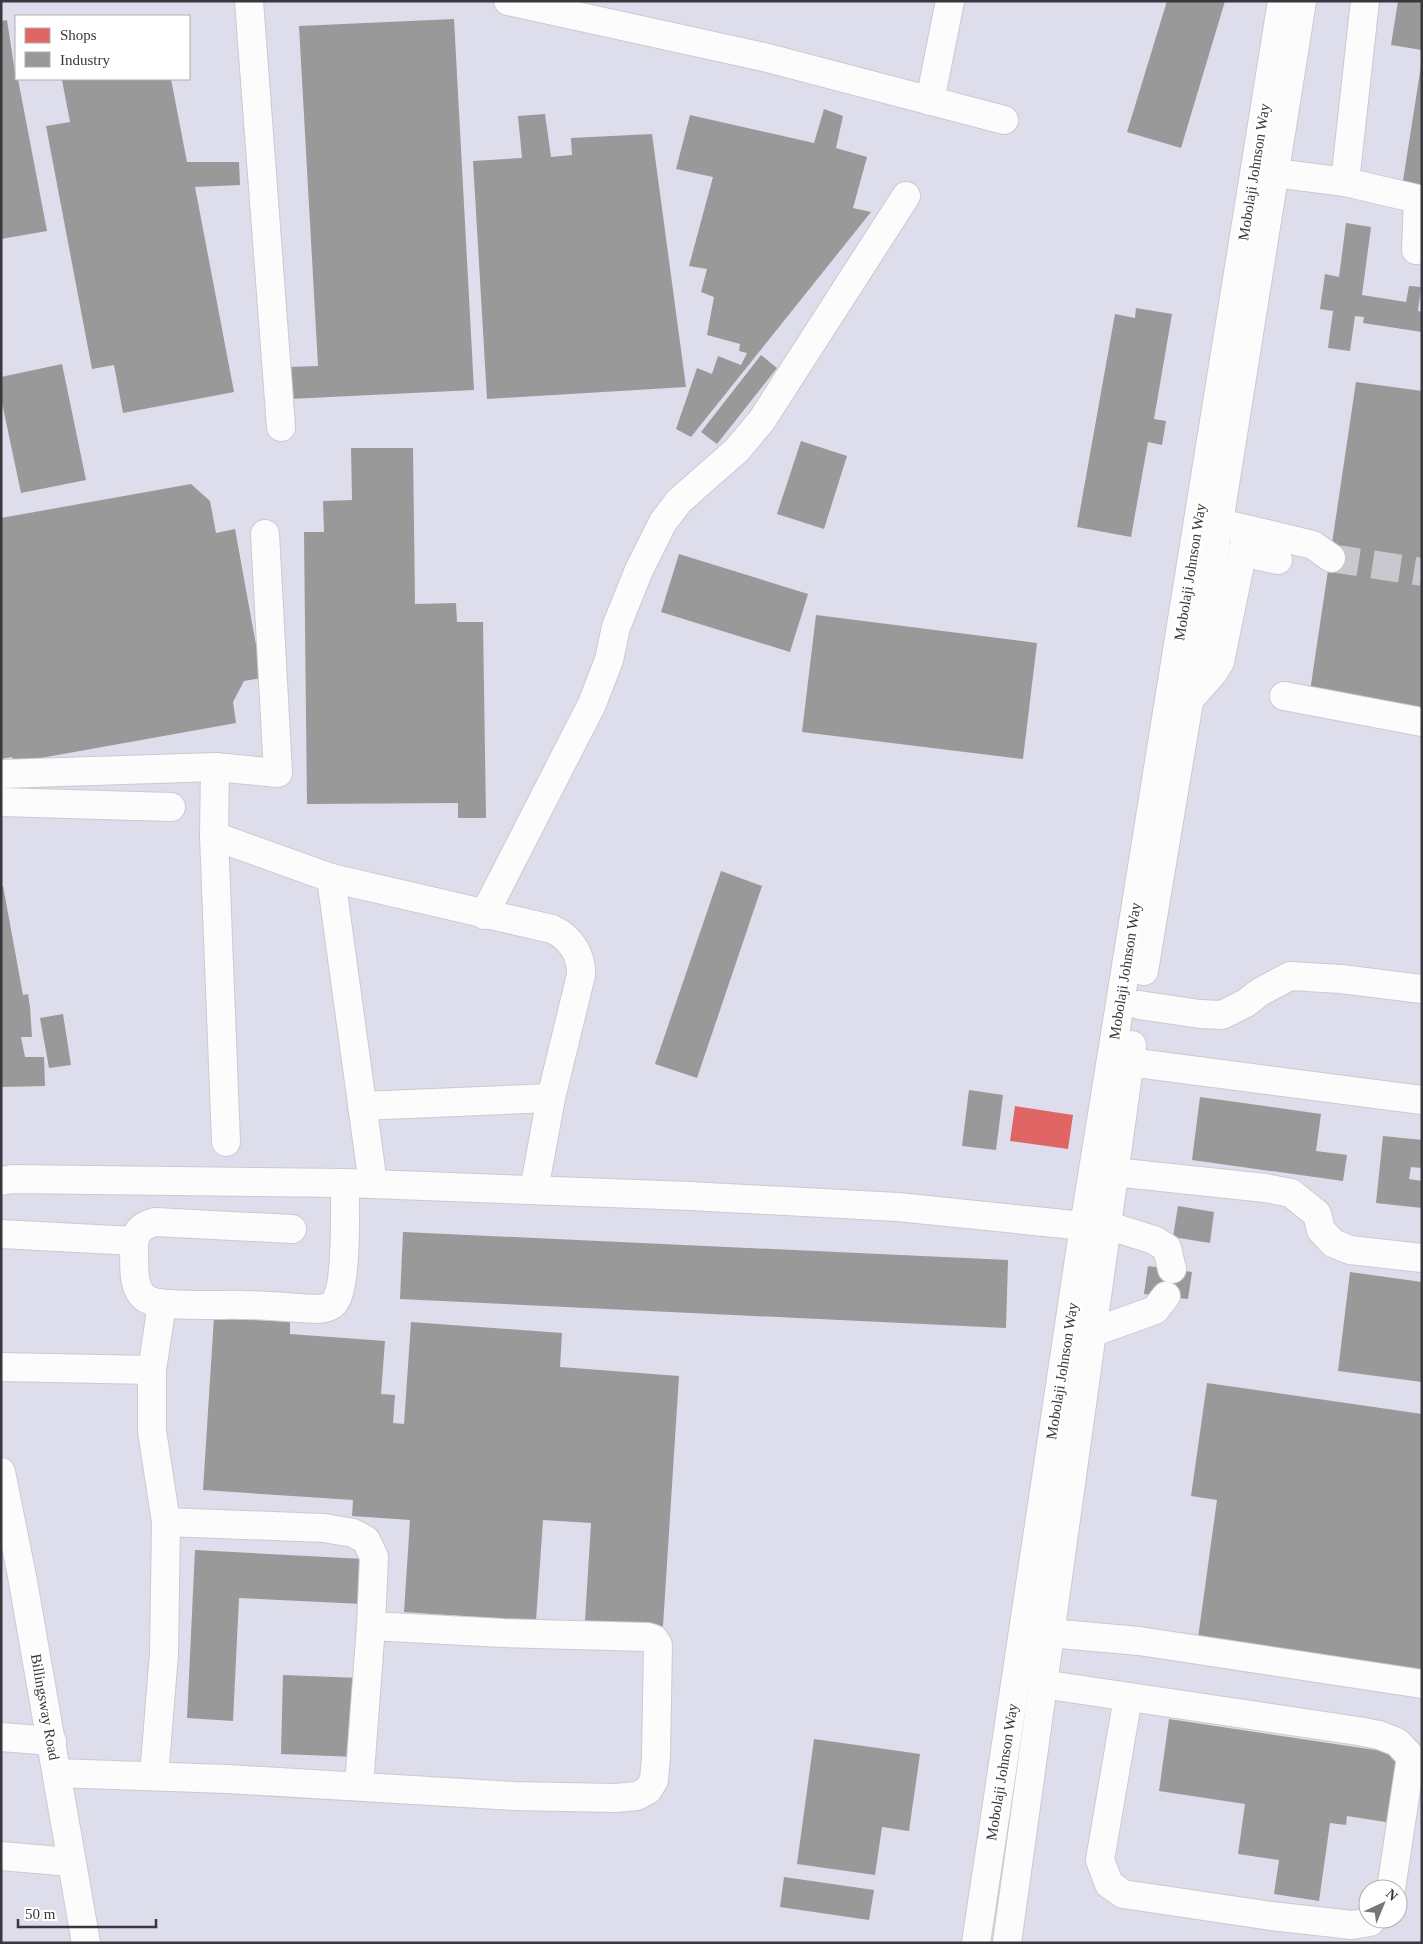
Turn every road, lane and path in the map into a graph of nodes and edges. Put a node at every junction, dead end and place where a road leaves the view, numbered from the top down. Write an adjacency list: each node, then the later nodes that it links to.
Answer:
1 (249, 1): 13 (street)
2 (508, 1): 7 (street)
3 (950, 1): 7 (street)
4 (1282, 1): 41 (street, Mobolaji Johnson Way)
5 (1302, 1): 9 (street, Mobolaji Johnson Way)
6 (1365, 1): 10 (street)
7 (930, 101): 8 (street)
8 (1004, 120)
9 (1275, 172): 10 (street); 14 (street, Mobolaji Johnson Way)
10 (1345, 182): 12 (street)
11 (906, 196): 28 (street)
12 (1416, 250)
13 (281, 427)
14 (1219, 522): 16 (street); 20 (street, Mobolaji Johnson Way)
15 (265, 534): 22 (street)
16 (1244, 541): 17 (street); 18 (street); 20 (street)
17 (1331, 558)
18 (1278, 560)
19 (1284, 696): 21 (street)
20 (1190, 699): 30 (street, Mobolaji Johnson Way)
21 (1422, 722)
22 (215, 766): 23 (street); 26 (street)
23 (1, 774)
24 (1, 802): 25 (street)
25 (170, 807)
26 (214, 836): 27 (street); 35 (street)
27 (331, 878): 28 (street); 34 (street)
28 (484, 915): 32 (street)
29 (1422, 989): 30 (street)
30 (1139, 1005): 31 (street, Mobolaji Johnson Way)
31 (1129, 1062): 33 (street); 36 (street, Mobolaji Johnson Way)
32 (551, 1098): 34 (street); 40 (street)
33 (1422, 1100)
34 (362, 1106): 39 (street)
35 (226, 1142)
36 (1114, 1172): 41 (street, Mobolaji Johnson Way); 45 (street)
37 (1, 1181): 38 (street)
38 (346, 1183): 39 (street); 48 (street)
39 (373, 1184): 40 (street)
40 (534, 1190): 41 (street)
41 (1095, 1225): 46 (street); 49 (street, Mobolaji Johnson Way); 70 (street, Mobolaji Johnson Way)
42 (292, 1229): 44 (street)
43 (1, 1234): 44 (street)
44 (134, 1241): 48 (street)
45 (1422, 1258)
46 (1172, 1269)
47 (1166, 1296): 49 (street)
48 (162, 1304): 51 (street)
49 (1091, 1333): 56 (street, Mobolaji Johnson Way)
50 (1, 1367): 51 (street)
51 (152, 1370): 53 (street)
52 (1, 1472): 54 (street, Billingsway Road)
53 (166, 1522): 55 (street); 63 (street)
54 (12, 1575): 61 (street, Billingsway Road)
55 (371, 1626): 64 (street); 64 (street)
56 (1049, 1633): 57 (street, Mobolaji Johnson Way); 58 (street)
57 (1042, 1684): 59 (street); 71 (street, Mobolaji Johnson Way)
58 (1422, 1684)
59 (1128, 1697): 67 (street); 68 (street)
60 (1, 1737): 61 (street)
61 (52, 1741): 62 (street, Billingsway Road)
62 (57, 1773): 63 (street); 66 (street, Billingsway Road)
63 (154, 1776): 64 (street)
64 (359, 1786)
65 (1, 1856): 66 (street)
66 (71, 1862): 69 (street, Billingsway Road)
67 (1393, 1879)
68 (1358, 1924)
69 (86, 1943)
70 (976, 1943)
71 (1007, 1943)

